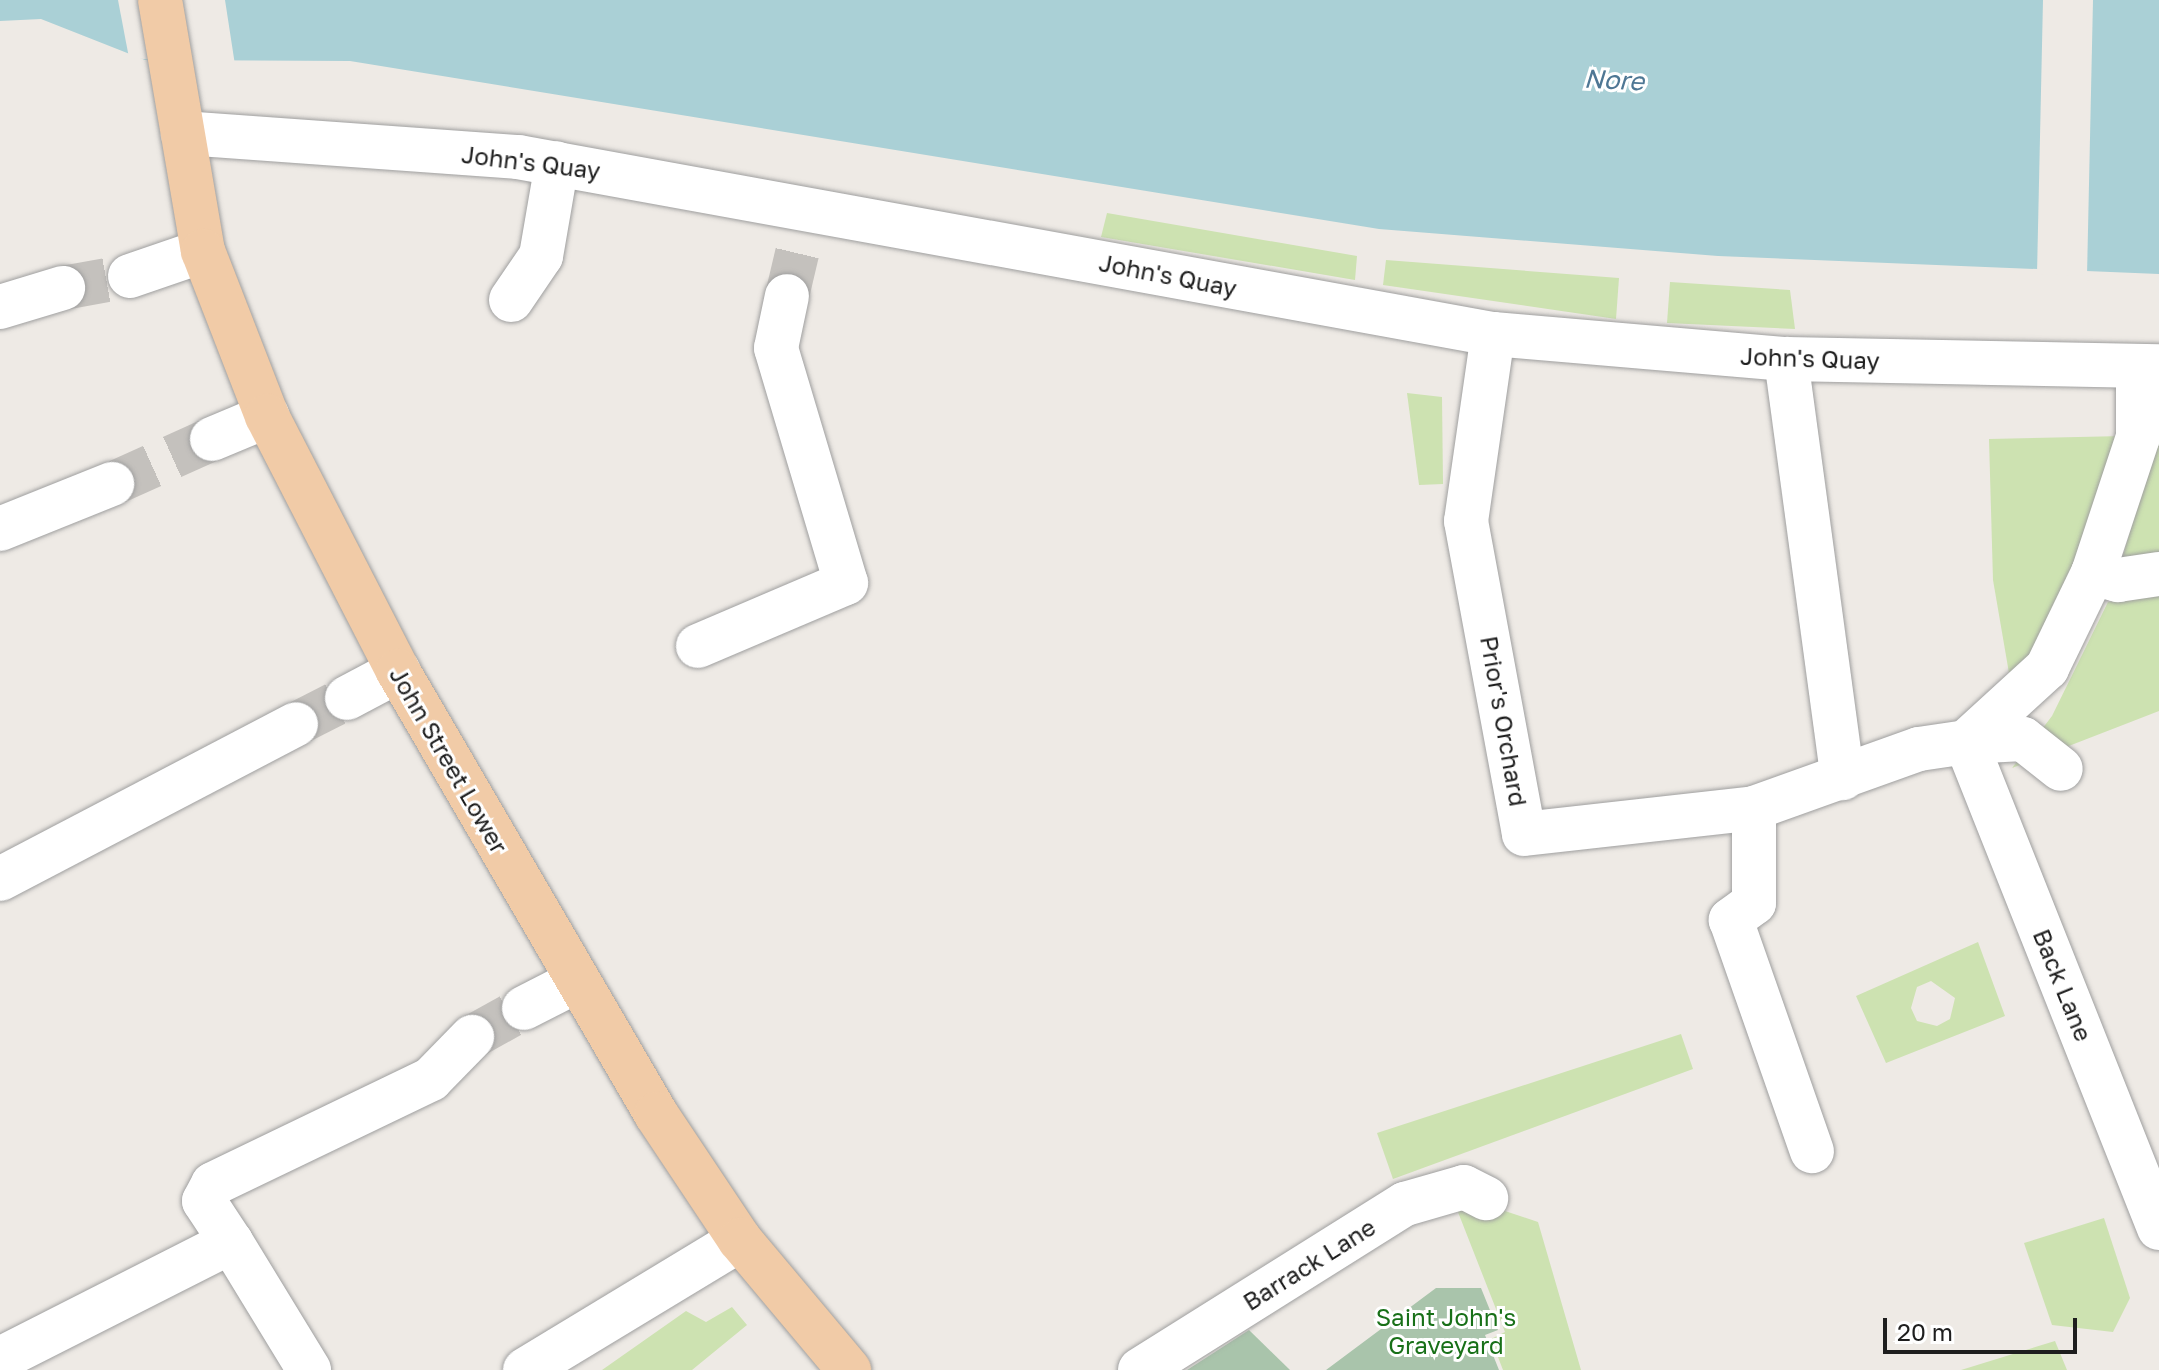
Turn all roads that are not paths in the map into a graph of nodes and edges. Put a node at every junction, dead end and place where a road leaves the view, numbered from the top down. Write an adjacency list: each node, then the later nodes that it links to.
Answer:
1 (160, 0): 2 (main road, John Street Lower)
2 (183, 133): 3 (street, John's Quay); 4 (main road, John Street Lower)
3 (557, 163): 8 (street); 10 (street, John's Quay)
4 (203, 251): 5 (street); 13 (main road, John Street Lower)
5 (130, 276)
6 (63, 288): 9 (street)
7 (787, 296): 19 (street)
8 (511, 300)
9 (0, 307)
10 (1493, 334): 11 (street, John's Quay); 26 (street, Prior's Orchard)
11 (1786, 359): 12 (street, John's Quay); 25 (street)
12 (2149, 366): 17 (street)
13 (267, 416): 14 (street); 20 (main road, John Street Lower)
14 (212, 439)
15 (112, 484): 16 (street)
16 (0, 529)
17 (2093, 573): 18 (street); 23 (street)
18 (2159, 574)
19 (698, 646)
20 (398, 671): 21 (street); 28 (main road, John Street Lower)
21 (347, 698)
22 (296, 724): 27 (street)
23 (1966, 742): 24 (street, Prior's Orchard); 25 (street, Prior's Orchard); 33 (street, Back Lane)
24 (2061, 769)
25 (1843, 778): 26 (street, Prior's Orchard)
26 (1754, 808): 31 (street)
27 (0, 879)
28 (577, 981): 29 (street); 34 (main road, John Street Lower)
29 (524, 1008)
30 (472, 1037): 35 (street)
31 (1812, 1151)
32 (1486, 1198): 40 (street, Barrack Lane)
33 (2159, 1228)
34 (740, 1240): 38 (street); 39 (main road, John Street Lower)
35 (231, 1242): 36 (street); 37 (street)
36 (0, 1359)
37 (309, 1370)
38 (525, 1370)
39 (849, 1370)
40 (1140, 1370)

